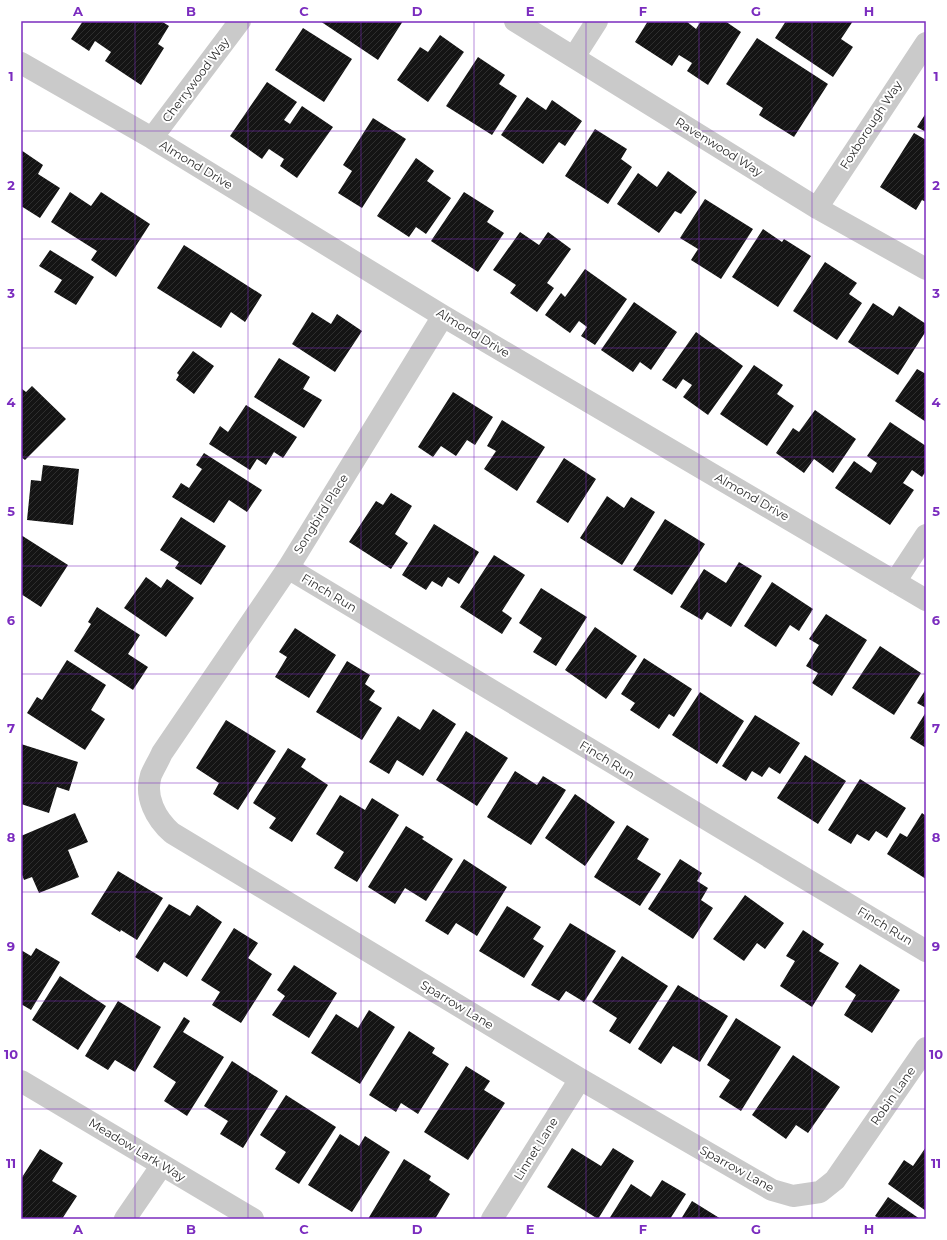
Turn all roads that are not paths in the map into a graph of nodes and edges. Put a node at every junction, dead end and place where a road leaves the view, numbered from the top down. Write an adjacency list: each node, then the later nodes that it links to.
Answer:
1 (240, 21): 7 (street, Cherrywood Way)
2 (515, 21): 5 (street, Ravenwood Way)
3 (598, 21): 5 (street)
4 (926, 43): 8 (street, Foxborough Way)
5 (574, 56): 8 (street, Ravenwood Way)
6 (21, 63): 7 (street, Almond Drive)
7 (152, 138): 10 (street, Almond Drive)
8 (817, 208): 9 (street, Ravenwood Way)
9 (926, 269)
10 (443, 316): 12 (street, Songbird Place); 13 (street, Almond Drive)
11 (926, 536): 13 (street)
12 (288, 568): 15 (street, Songbird Place); 16 (street, Finch Run)
13 (895, 582): 14 (street, Almond Drive)
14 (926, 600)
15 (192, 708): 18 (street, Sparrow Lane)
16 (926, 951)
17 (926, 1048): 20 (street, Robin Lane)
18 (580, 1079): 20 (street, Sparrow Lane); 24 (street, Linnet Lane)
19 (21, 1081): 21 (street, Meadow Lark Way)
20 (860, 1144)
21 (162, 1165): 22 (street); 23 (street, Meadow Lark Way)
22 (125, 1219)
23 (253, 1219)
24 (492, 1219)

